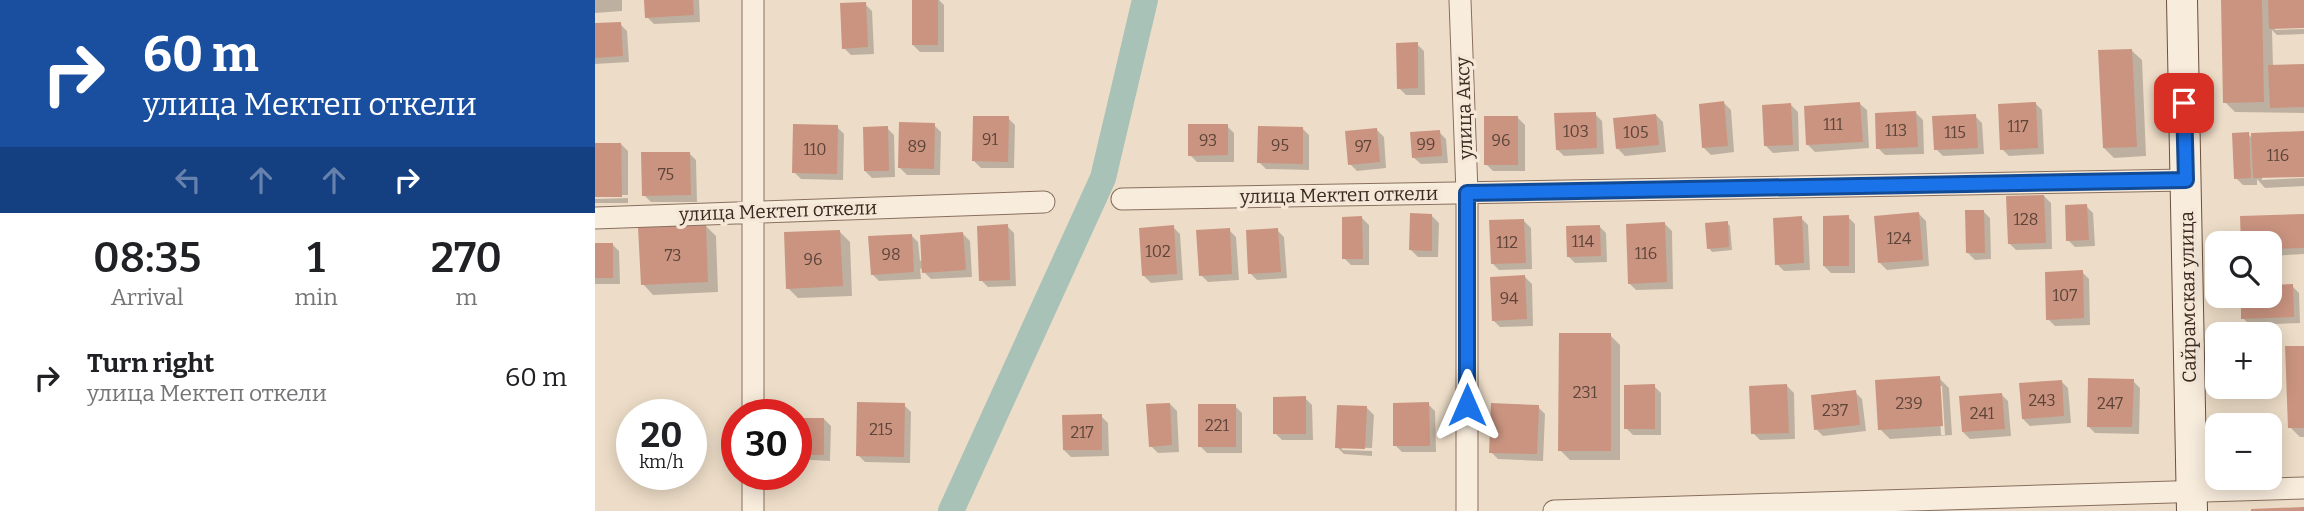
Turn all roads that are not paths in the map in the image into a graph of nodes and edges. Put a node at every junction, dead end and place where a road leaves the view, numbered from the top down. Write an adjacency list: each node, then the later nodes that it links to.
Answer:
1 (753, 0): 8 (street)
2 (1460, 0): 5 (street, улица Аксу)
3 (2182, 0): 4 (main road, Сайрамская улица)
4 (2186, 180): 5 (street, улица Мектеп откели); 13 (main road, Сайрамская улица)
5 (1467, 193): 6 (street, улица Мектеп откели); 15 (street, улица Аксу)
6 (1122, 199)
7 (1044, 202): 8 (street, улица Мектеп откели)
8 (753, 212): 9 (street, улица Мектеп откели); 10 (street)
9 (595, 218)
10 (753, 399)
11 (2304, 488): 13 (street)
12 (753, 490): 14 (street)
13 (2191, 502): 16 (street)
14 (753, 511)
15 (1467, 511)
16 (1554, 511)

